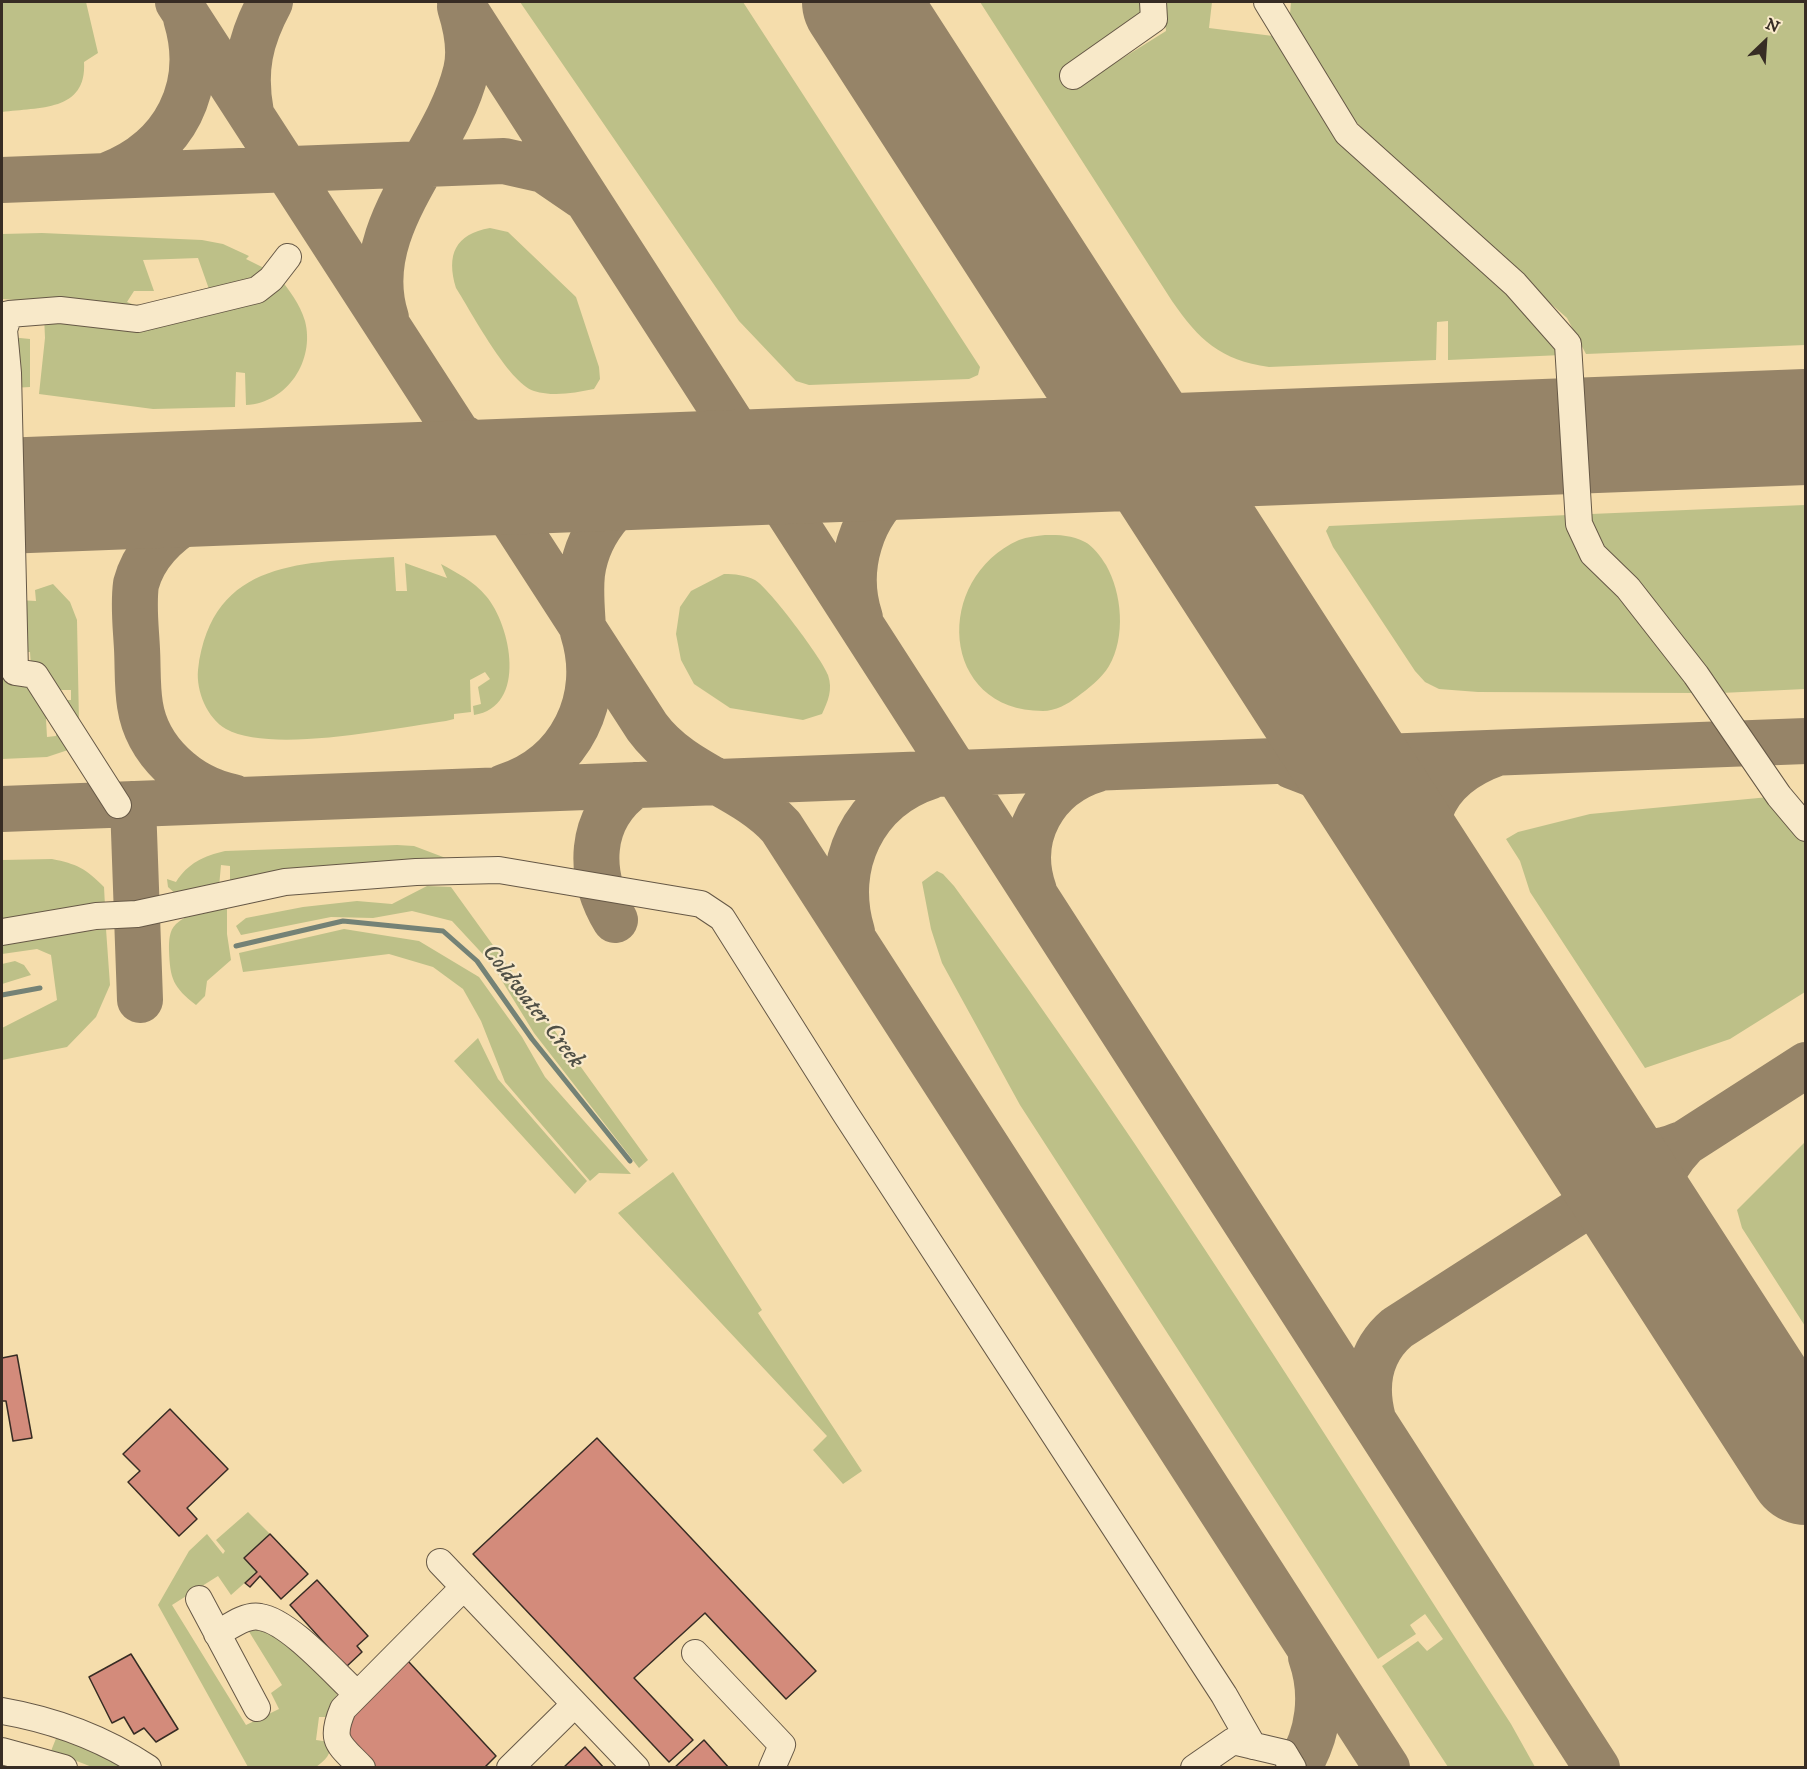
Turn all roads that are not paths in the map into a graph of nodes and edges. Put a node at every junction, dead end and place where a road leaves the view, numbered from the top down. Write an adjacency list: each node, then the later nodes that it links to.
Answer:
1 (1153, 2): 3 (street)
2 (1266, 2): 6 (street)
3 (1072, 76)
4 (288, 257): 5 (street)
5 (118, 805)
6 (1806, 828)
7 (2, 932): 17 (street)
8 (440, 1562): 9 (street)
9 (464, 1587): 13 (street); 14 (street)
10 (199, 1599): 11 (street)
11 (218, 1634): 13 (street); 15 (street)
12 (695, 1653): 24 (street)
13 (357, 1694): 21 (street)
14 (575, 1704): 22 (street); 23 (street)
15 (256, 1708)
16 (2, 1711): 20 (street)
17 (1253, 1746): 25 (street); 26 (street)
18 (2, 1751): 19 (street)
19 (64, 1767)
20 (148, 1767)
21 (362, 1767)
22 (510, 1767)
23 (636, 1767)
24 (772, 1767)
25 (1194, 1767)
26 (1293, 1767)

